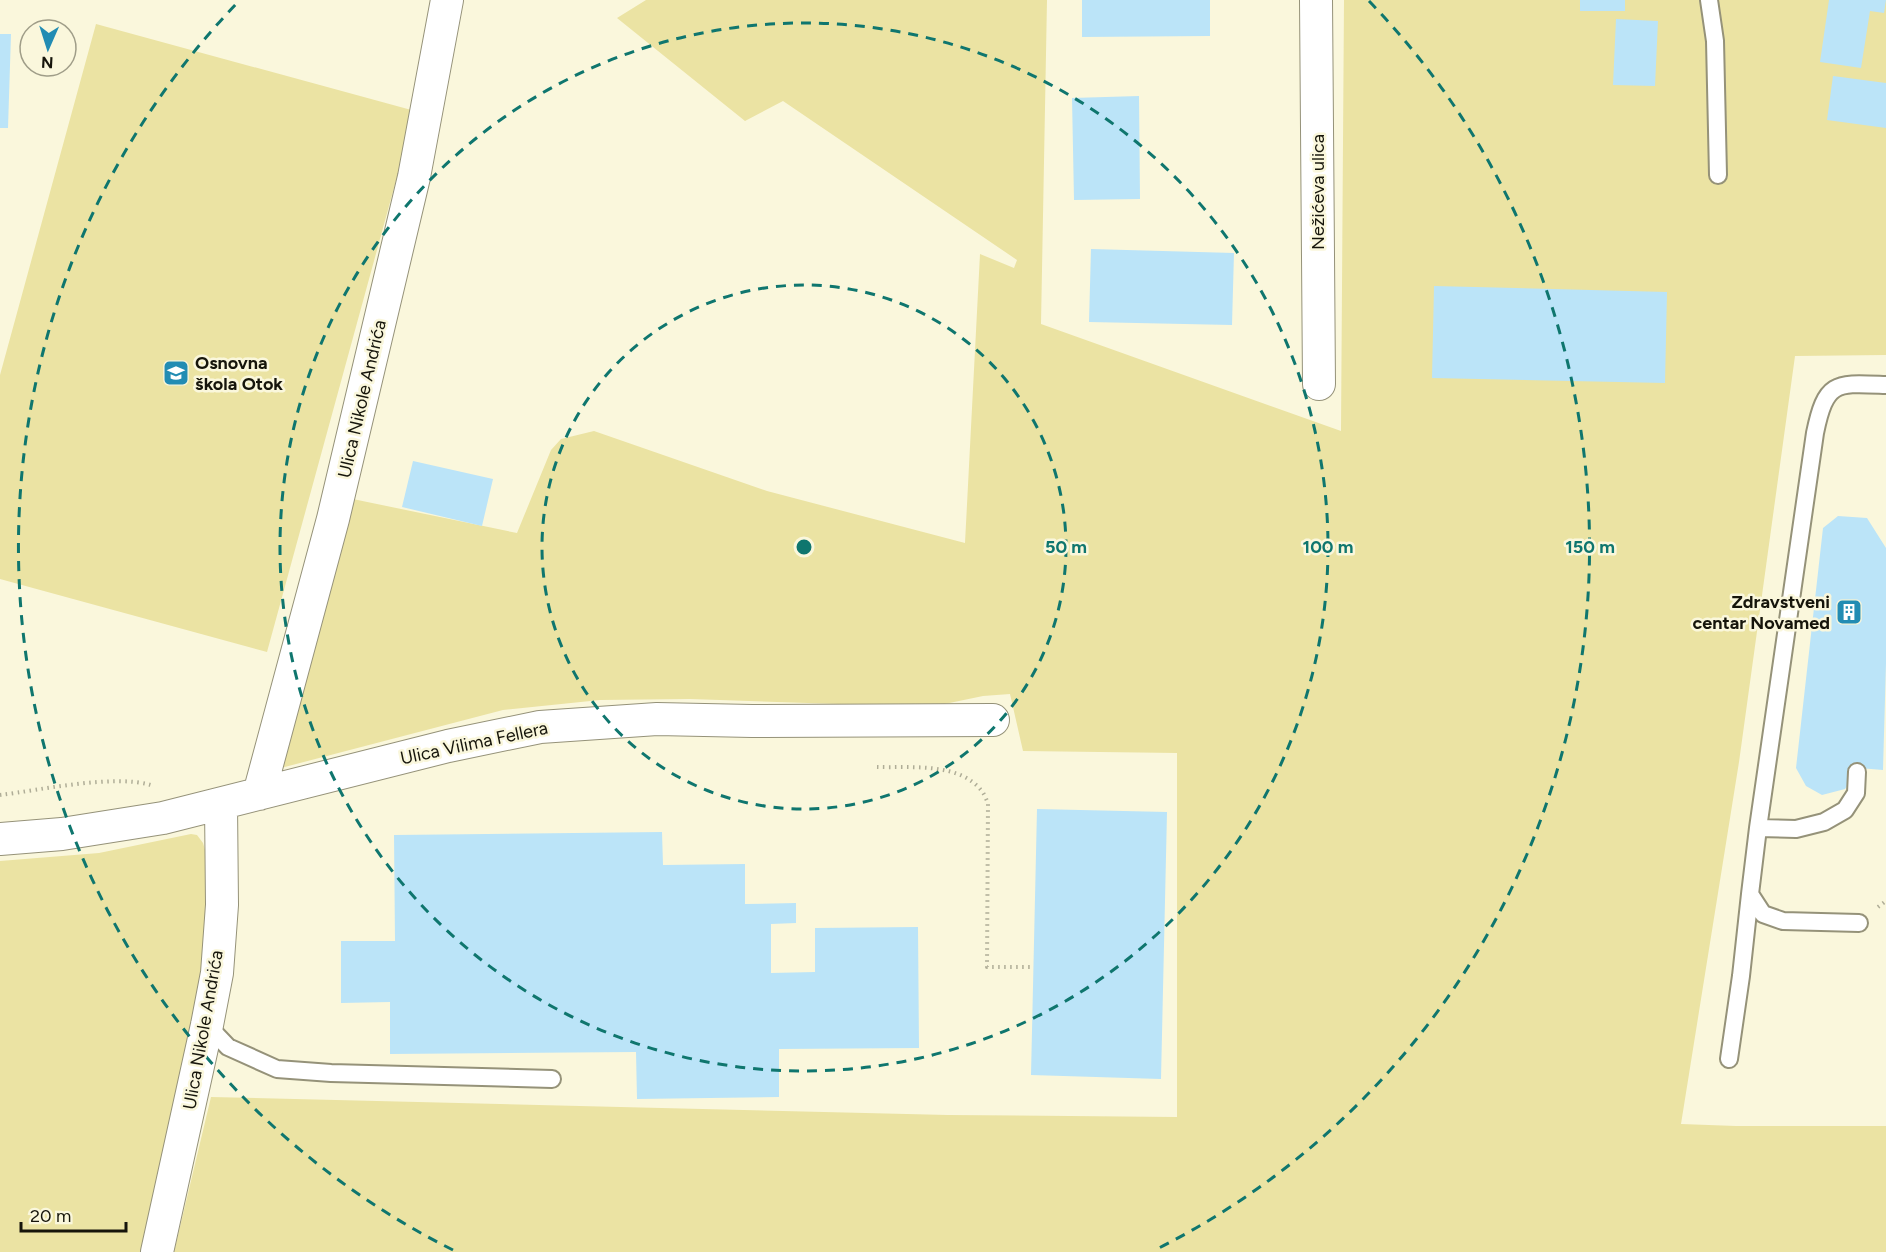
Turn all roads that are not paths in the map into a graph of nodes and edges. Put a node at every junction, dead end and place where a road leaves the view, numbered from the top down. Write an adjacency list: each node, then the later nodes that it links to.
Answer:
1 (447, 0): 9 (street, Ulica Nikole Andrića)
2 (1316, 0): 5 (street, Nežićeva ulica)
3 (1708, 0): 4 (lane)
4 (1718, 175)
5 (1319, 384)
6 (1886, 385): 11 (lane)
7 (993, 720): 9 (street, Ulica Vilima Fellera)
8 (1857, 772): 11 (lane)
9 (259, 794): 10 (street, Ulica Vilima Fellera)
10 (221, 804): 12 (street, Ulica Vilima Fellera); 15 (street, Ulica Nikole Andrića)
11 (1758, 828): 13 (lane)
12 (0, 839)
13 (1750, 894): 14 (lane); 16 (lane)
14 (1859, 923)
15 (207, 1025): 17 (lane); 18 (street, Ulica Nikole Andrića)
16 (1729, 1059)
17 (552, 1079)
18 (157, 1252)

